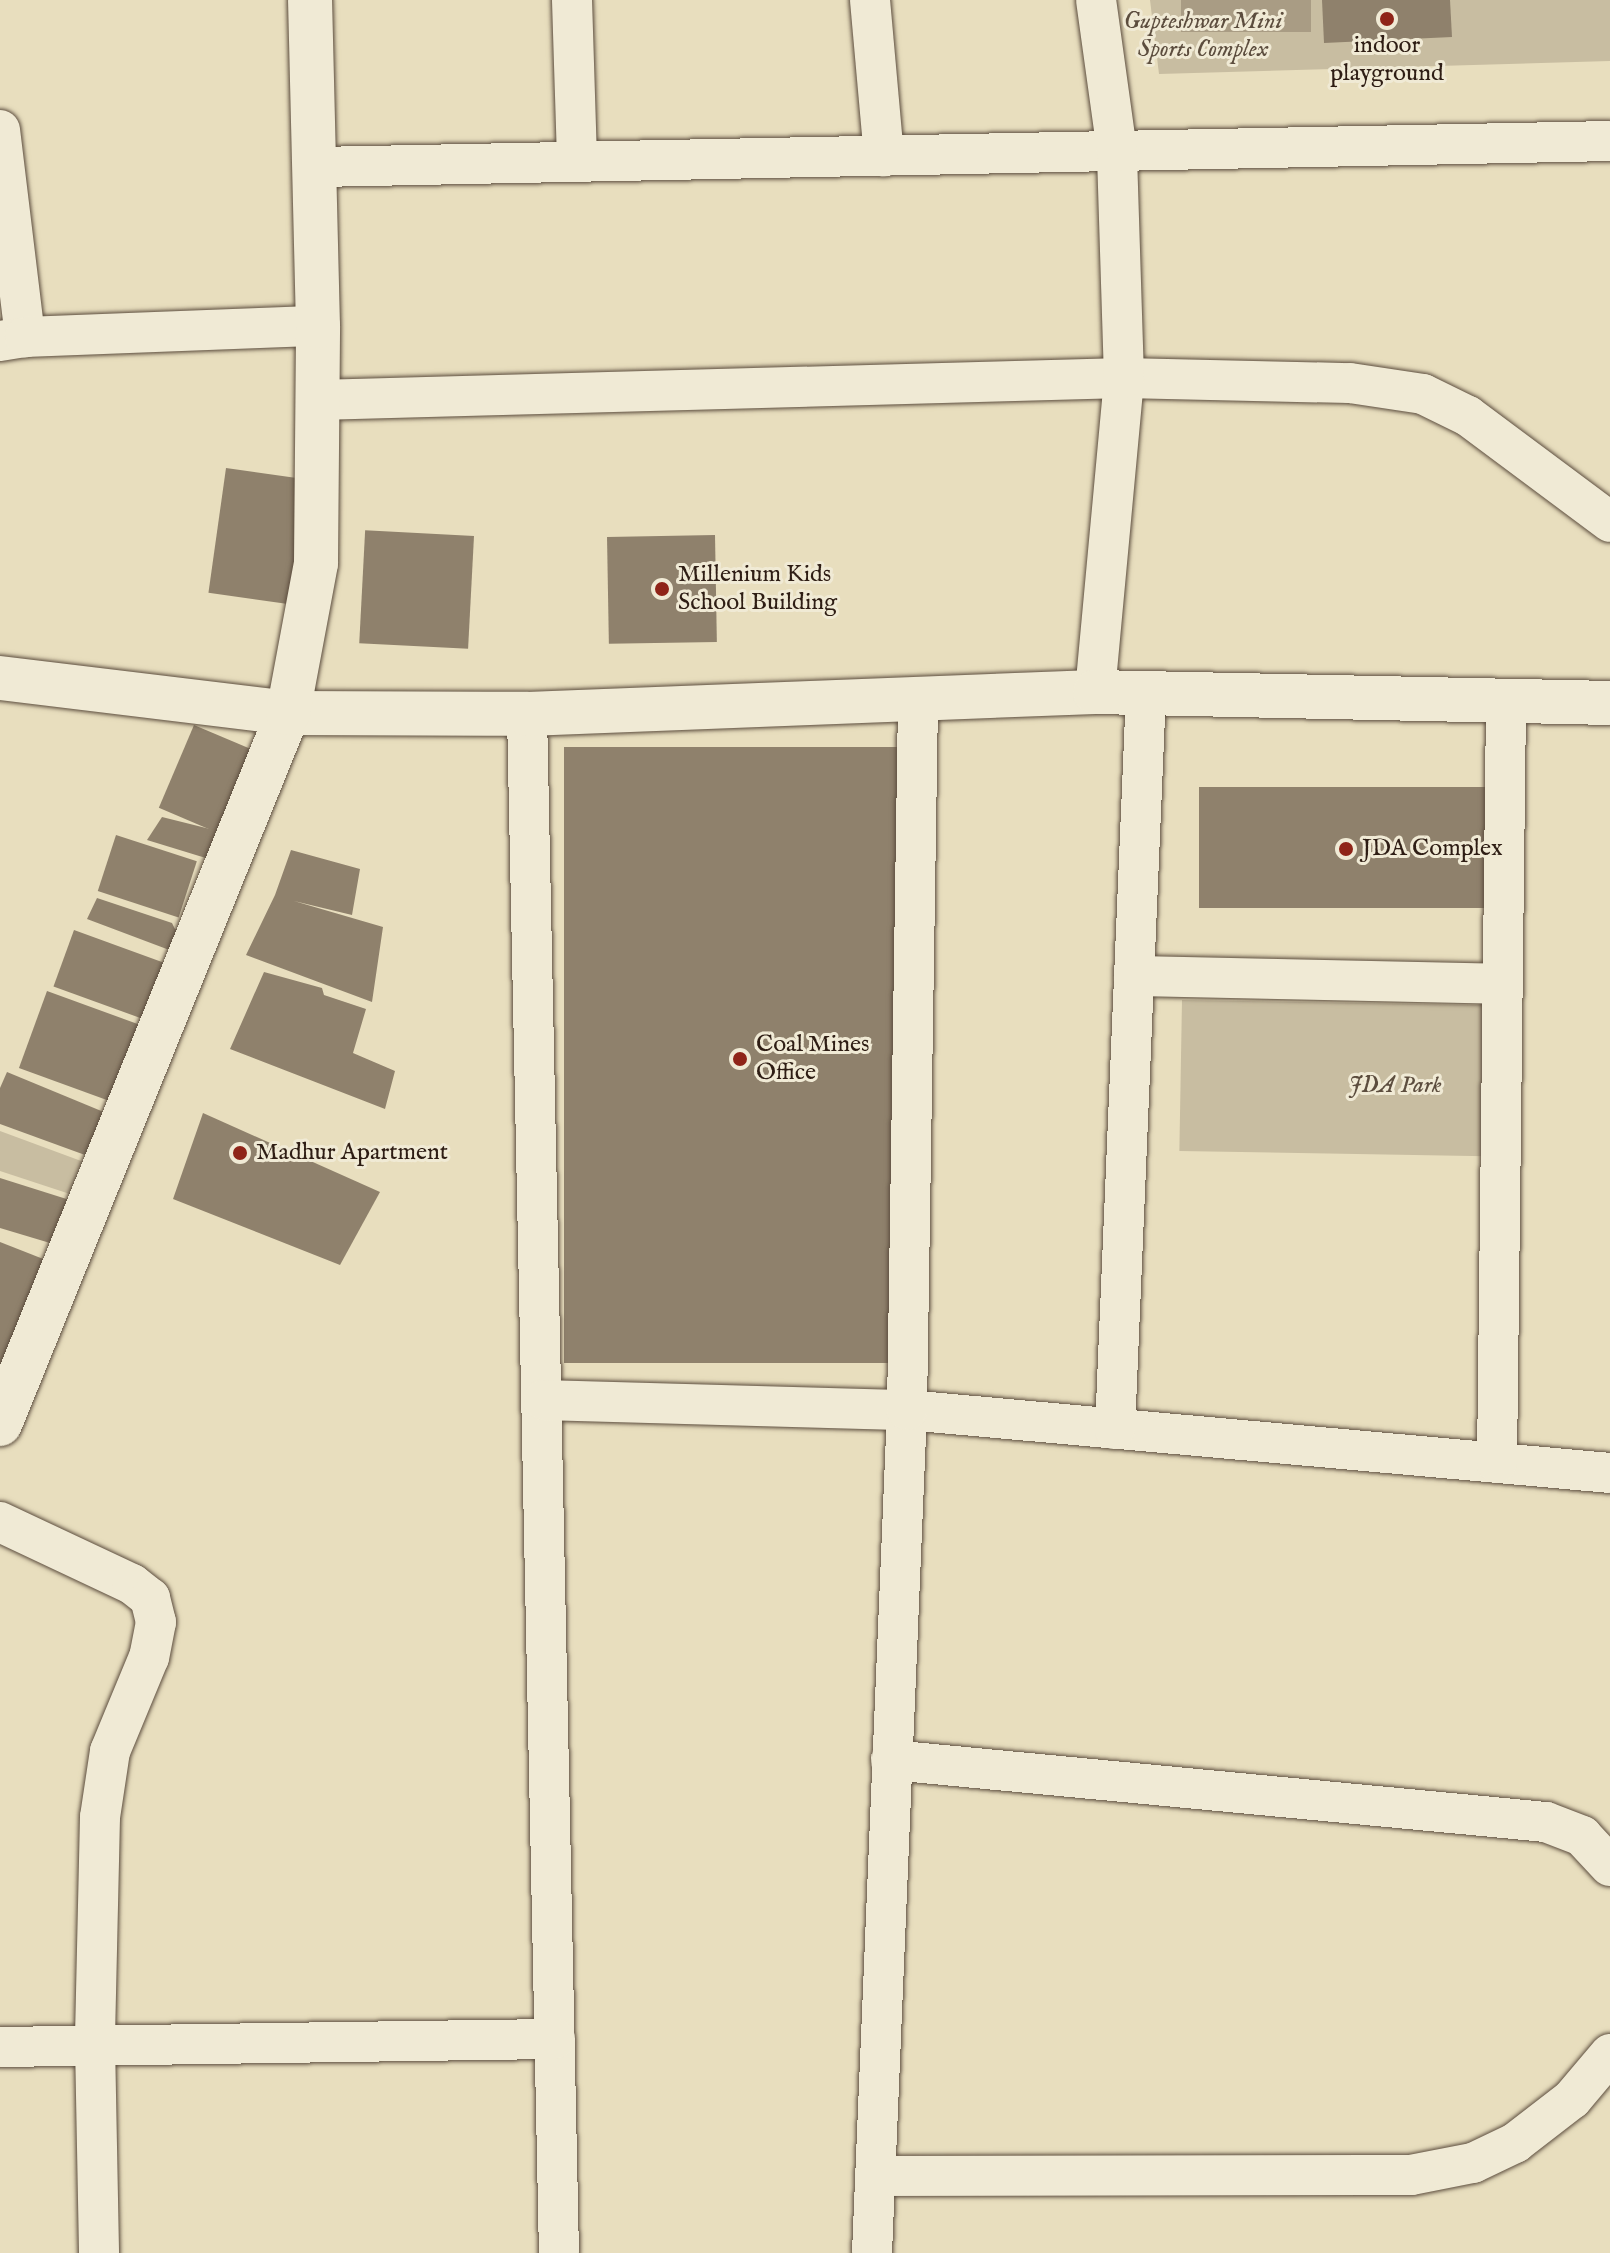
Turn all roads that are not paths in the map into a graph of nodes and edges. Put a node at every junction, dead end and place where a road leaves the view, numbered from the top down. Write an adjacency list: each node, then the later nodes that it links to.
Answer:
1 (310, 0): 10 (street)
2 (572, 0): 9 (street)
3 (870, 0): 8 (street)
4 (1096, 0): 7 (street)
5 (0, 130): 12 (street)
6 (1610, 141): 7 (street)
7 (1117, 151): 8 (street); 13 (street)
8 (884, 156): 9 (street)
9 (577, 161): 10 (street)
10 (317, 167): 11 (street)
11 (318, 326): 12 (street); 14 (street)
12 (13, 339)
13 (1124, 378): 14 (street); 15 (street); 17 (street)
14 (317, 400): 22 (street)
15 (1610, 522)
16 (0, 678): 22 (street)
17 (1095, 692): 18 (street); 19 (street)
18 (1146, 693): 20 (street); 24 (street)
19 (918, 701): 23 (street); 27 (street)
20 (1506, 701): 21 (street); 25 (street)
21 (1610, 703)
22 (288, 713): 23 (street); 28 (street)
23 (527, 714): 26 (street)
24 (1134, 976): 25 (street); 29 (street)
25 (1503, 984): 30 (street)
26 (544, 1400): 27 (street); 35 (street)
27 (907, 1410): 29 (street); 33 (street)
28 (0, 1424)
29 (1115, 1429): 30 (street)
30 (1497, 1463): 31 (street)
31 (1610, 1473)
32 (0, 1522): 36 (street)
33 (891, 1760): 34 (street); 39 (street)
34 (1610, 1866)
35 (555, 2039): 36 (street); 41 (street)
36 (95, 2043): 37 (street); 40 (street)
37 (0, 2047)
38 (1610, 2054): 39 (street)
39 (875, 2176): 42 (street)
40 (99, 2253)
41 (559, 2253)
42 (872, 2253)

